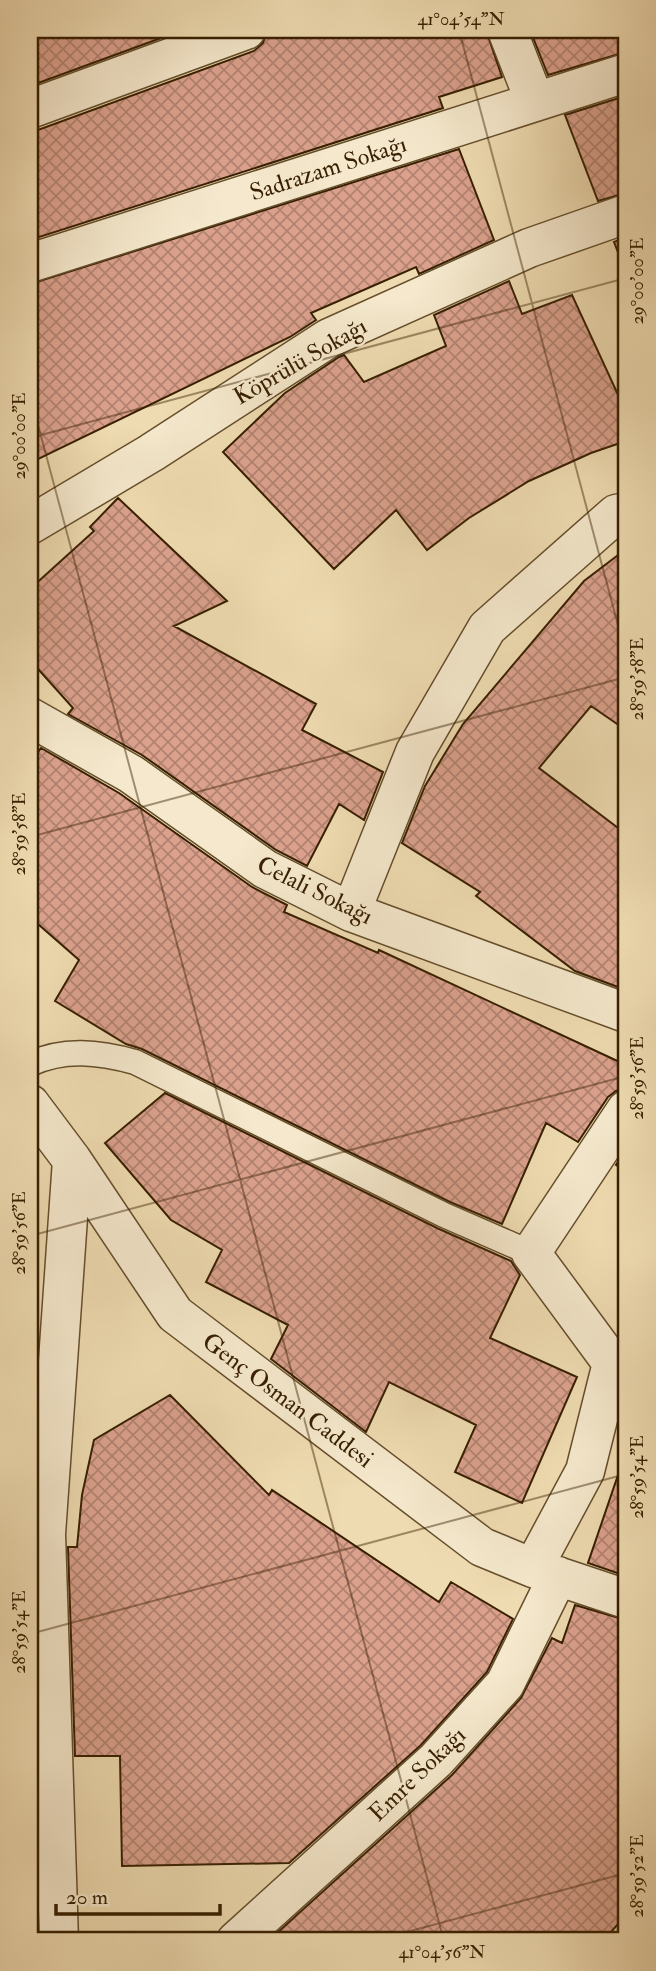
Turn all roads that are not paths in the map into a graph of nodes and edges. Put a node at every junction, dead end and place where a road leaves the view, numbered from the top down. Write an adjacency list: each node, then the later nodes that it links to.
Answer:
1 (246, 30): 5 (street)
2 (507, 30): 4 (street)
3 (626, 73): 4 (street, Sadrazam Sokağı)
4 (535, 102): 7 (street, Sadrazam Sokağı)
5 (30, 109)
6 (626, 214): 9 (street, Köprülü Sokağı)
7 (30, 263)
8 (626, 512): 11 (street)
9 (30, 525)
10 (30, 717): 11 (street, Celali Sokağı)
11 (351, 912): 12 (street, Celali Sokağı)
12 (626, 1013)
13 (30, 1064): 17 (lane)
14 (30, 1104): 16 (street, Genç Osman Caddesi)
15 (626, 1110): 17 (street)
16 (72, 1160): 18 (street, Genç Osman Caddesi); 21 (street)
17 (531, 1253): 18 (street, Emre Sokağı)
18 (545, 1572): 19 (street, Genç Osman Caddesi); 22 (street, Emre Sokağı)
19 (626, 1599)
20 (30, 1905): 21 (street)
21 (59, 1941)
22 (236, 1941)

